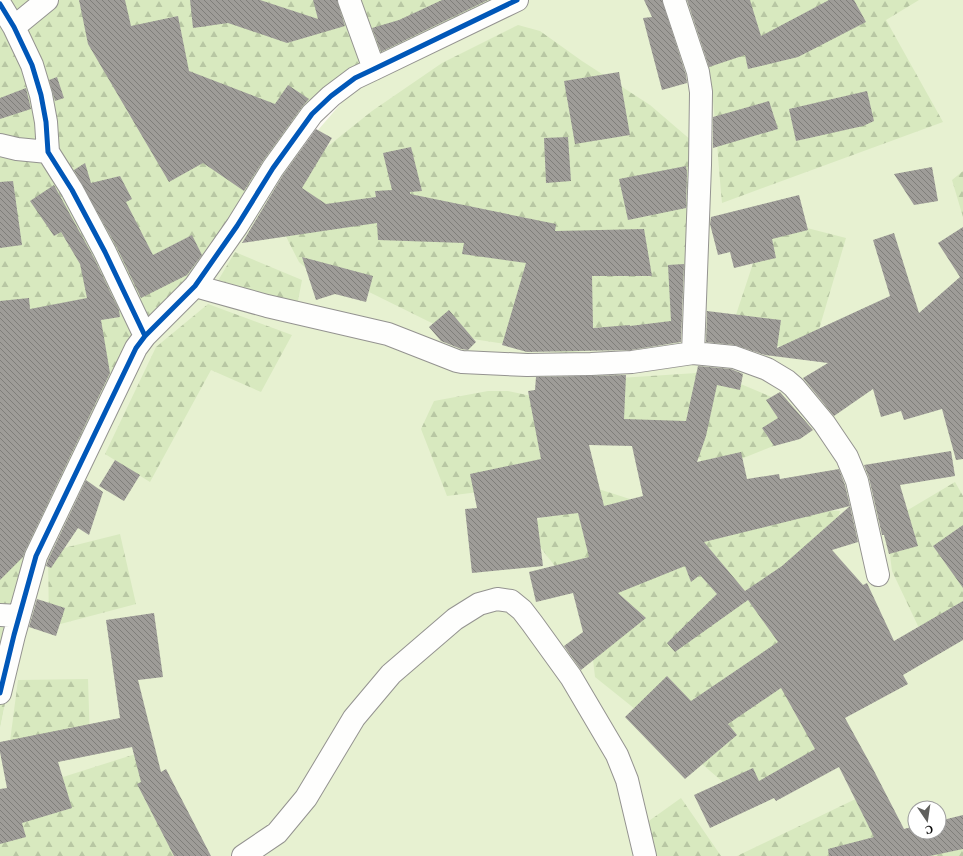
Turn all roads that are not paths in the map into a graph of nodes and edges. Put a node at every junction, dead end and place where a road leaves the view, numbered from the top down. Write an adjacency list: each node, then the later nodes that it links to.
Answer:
1 (47, 0): 6 (street)
2 (349, 0): 7 (street)
3 (517, 0): 7 (street)
4 (674, 0): 12 (street)
5 (0, 4): 6 (street)
6 (14, 27): 9 (street)
7 (374, 69): 10 (street)
8 (0, 145): 9 (street)
9 (48, 152): 11 (street)
10 (195, 286): 11 (street); 12 (street)
11 (146, 336): 14 (street)
12 (693, 353): 13 (street)
13 (878, 575)
14 (9, 616): 15 (street)
15 (0, 693)
16 (243, 856): 17 (street)
17 (645, 856)

